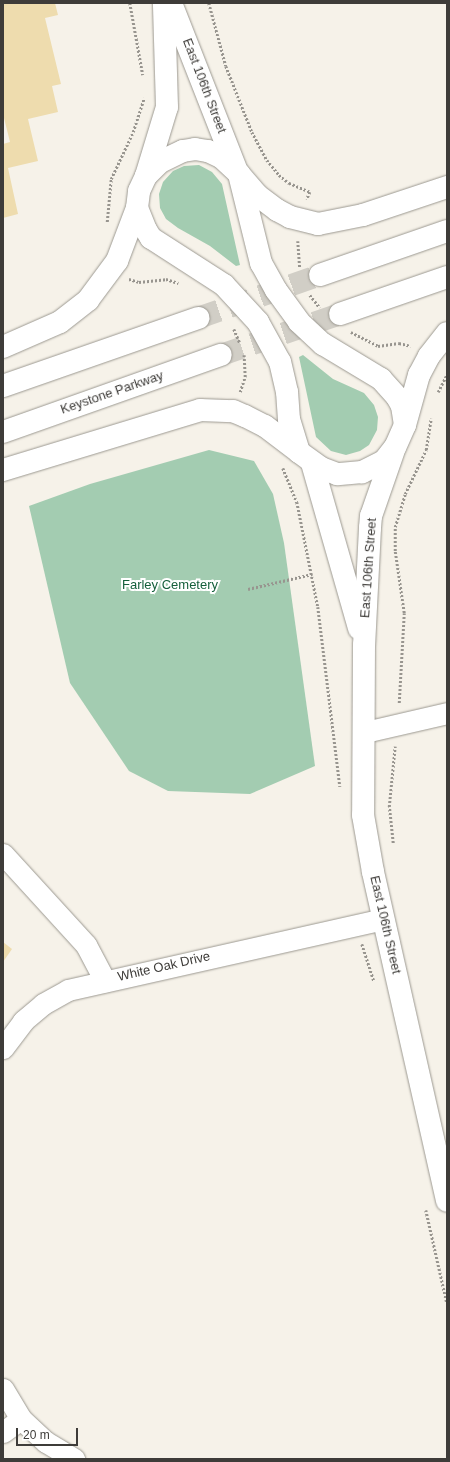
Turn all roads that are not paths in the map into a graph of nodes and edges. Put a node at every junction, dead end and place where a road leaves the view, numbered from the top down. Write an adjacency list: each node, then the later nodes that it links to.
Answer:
1 (164, 3): 4 (main road, East 106th Street)
2 (171, 3): 3 (main road, East 106th Street)
3 (238, 171): 4 (main road); 5 (main road); 16 (main road)
4 (146, 176): 6 (main road, East 106th Street)
5 (447, 187)
6 (137, 208): 13 (main road, East 106th Street); 19 (main road, East 106th Street)
7 (447, 231): 8 (main road)
8 (320, 275)
9 (447, 276): 10 (main road)
10 (340, 314)
11 (198, 318): 15 (main road)
12 (447, 333): 16 (main road)
13 (3, 347)
14 (221, 355): 17 (main road, Keystone Parkway)
15 (3, 386)
16 (405, 425): 18 (main road)
17 (3, 432)
18 (395, 447): 19 (main road); 21 (main road, East 106th Street)
19 (305, 457): 20 (main road); 21 (main road, East 106th Street)
20 (3, 470)
21 (364, 645): 23 (main road, East 106th Street)
22 (447, 713): 23 (street)
23 (365, 732): 25 (main road, East 106th Street)
24 (3, 854): 26 (street, White Oak Drive)
25 (383, 919): 26 (street, White Oak Drive); 28 (main road, East 106th Street)
26 (105, 980): 27 (street)
27 (3, 1048)
28 (447, 1201)
29 (3, 1389): 30 (street)
30 (21, 1419): 31 (street); 32 (street)
31 (3, 1432)
32 (74, 1459)

